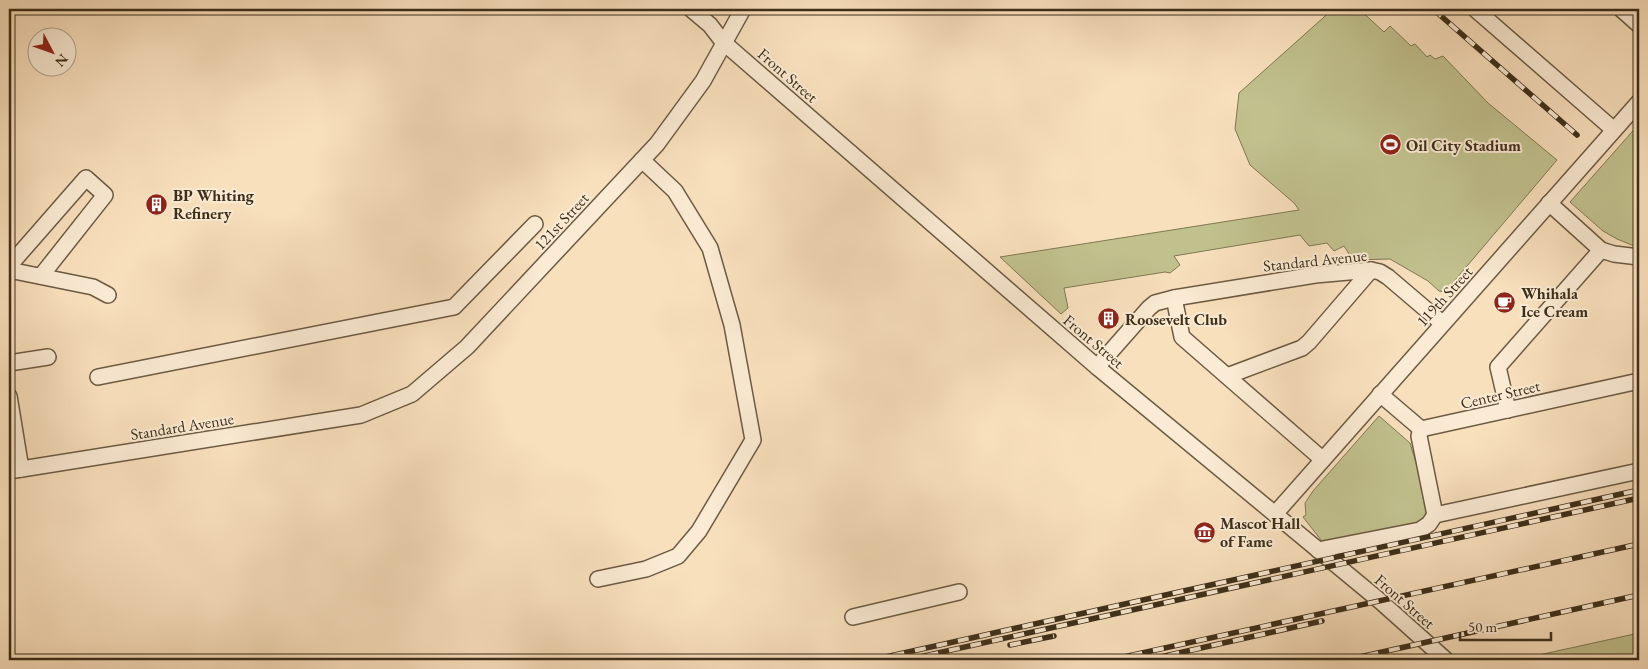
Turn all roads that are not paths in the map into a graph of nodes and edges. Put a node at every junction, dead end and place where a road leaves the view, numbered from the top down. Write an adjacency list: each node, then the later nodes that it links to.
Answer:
1 (691, 9): 6 (street, Front Street)
2 (743, 9): 6 (street, 121st Street)
3 (1475, 9): 8 (street)
4 (1621, 9): 5 (street)
5 (1639, 25)
6 (724, 42): 9 (street, 121st Street); 23 (street, Front Street)
7 (1639, 102): 8 (street, 119th Street)
8 (1614, 130): 10 (street, 119th Street)
9 (642, 160): 30 (street, 121st Street); 38 (street)
10 (1549, 203): 12 (street); 20 (street, 119th Street)
11 (535, 224): 25 (street)
12 (1600, 250): 13 (street); 29 (street)
13 (1639, 257)
14 (9, 266): 17 (street)
15 (9, 270): 17 (street)
16 (1371, 270): 19 (street, Standard Avenue); 20 (street, Standard Avenue); 24 (street)
17 (41, 276): 18 (street)
18 (108, 295)
19 (1174, 298): 23 (street, Standard Avenue); 24 (street)
20 (1442, 323): 27 (street, 119th Street)
21 (48, 357): 22 (street)
22 (9, 363)
23 (1097, 367): 35 (street, Front Street)
24 (1226, 376): 32 (street)
25 (98, 377)
26 (1639, 381): 29 (street, Center Street)
27 (1380, 394): 31 (street); 32 (street, 119th Street)
28 (9, 396): 33 (street)
29 (1508, 410): 31 (street, Center Street)
30 (362, 415): 33 (street, Standard Avenue)
31 (1421, 429): 36 (street)
32 (1322, 459): 35 (street, 119th Street)
33 (15, 470)
34 (1639, 471): 36 (street)
35 (1275, 514): 37 (street, Front Street)
36 (1435, 515): 37 (street)
37 (1318, 550): 41 (street, Front Street)
38 (598, 579)
39 (959, 592): 40 (street)
40 (853, 618)
41 (1446, 660)

